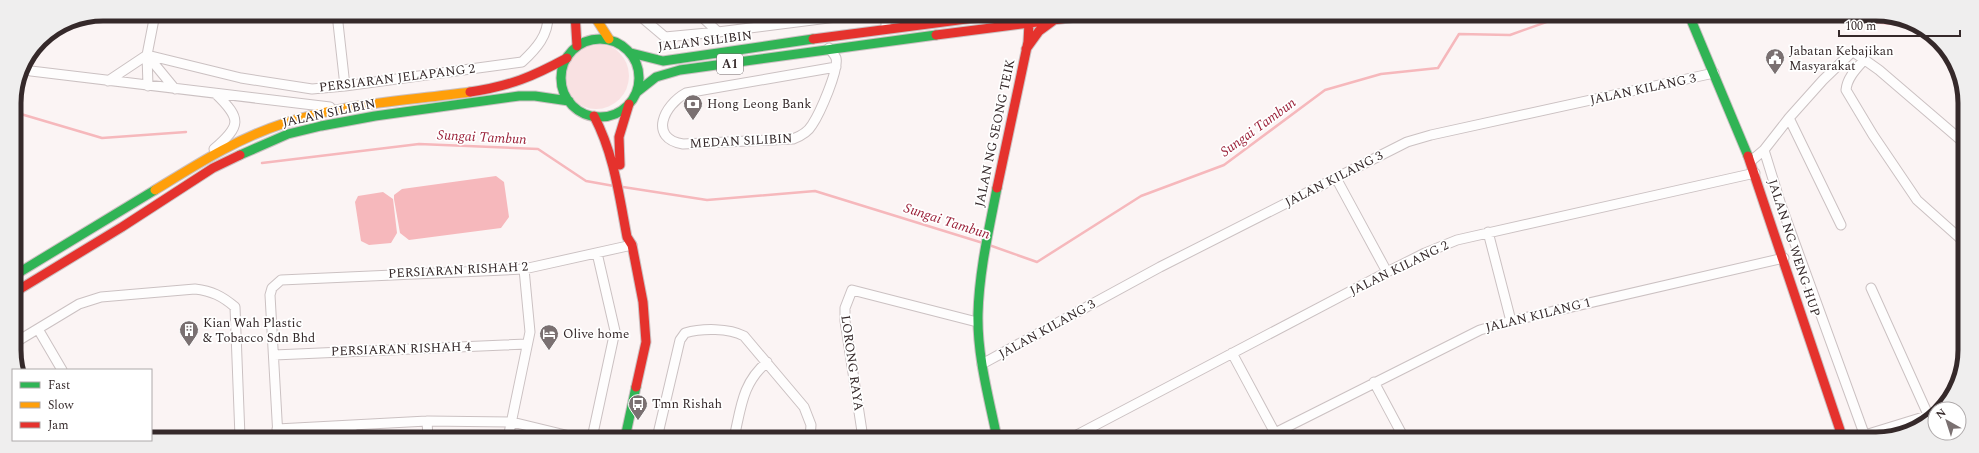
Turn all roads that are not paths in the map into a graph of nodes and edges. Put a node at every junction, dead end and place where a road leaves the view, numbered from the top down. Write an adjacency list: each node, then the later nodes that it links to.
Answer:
1 (154, 21): 27 (street)
2 (337, 21): 35 (street)
3 (548, 21): 35 (street, PERSIARAN JELAPANG 2)
4 (575, 21): 23 (main road)
5 (597, 21): 22 (main road)
6 (647, 21): 19 (street, JALAN SILIBIN)
7 (706, 21): 19 (street)
8 (805, 21): 19 (street, JALAN SILIBIN)
9 (886, 21): 17 (street)
10 (946, 21): 17 (main road, JALAN SILIBIN / A1)
11 (1043, 21): 15 (main road, JALAN SILIBIN / A1)
12 (1054, 21): 25 (main road)
13 (1692, 21): 18 (main road, JALAN NG WENG HUP)
14 (1694, 21): 18 (main road, JALAN NG WENG HUP)
15 (1029, 23): 16 (main road, JALAN SILIBIN / A1); 25 (main road, JALAN NG SEONG TEIK)
16 (1004, 26): 20 (main road, JALAN SILIBIN / A1); 25 (main road)
17 (886, 28): 20 (main road); 21 (main road, JALAN SILIBIN / A1); 24 (main road)
18 (1697, 30): 32 (main road, JALAN NG WENG HUP)
19 (718, 32)
20 (905, 38): 24 (main road, JALAN SILIBIN / A1)
21 (814, 39): 24 (main road); 26 (main road, JALAN SILIBIN / A1)
22 (609, 40): 23 (main road, A1); 26 (main road, A1)
23 (577, 46): 28 (main road, A1)
24 (837, 47): 30 (street, MEDAN SILIBIN); 37 (main road, JALAN SILIBIN / A1)
25 (1026, 49): 67 (main road, JALAN NG SEONG TEIK)
26 (631, 54): 37 (main road, A1)
27 (148, 55): 33 (street); 34 (street); 35 (street, PERSIARAN JELAPANG 2); 36 (street)
28 (566, 58): 39 (main road, A1); 41 (main road, JALAN SILIBIN)
29 (1864, 60): 43 (street); 44 (street); 53 (street)
30 (836, 62): 30 (street, MEDAN SILIBIN)
31 (28, 70): 33 (street, JALAN SILIBIN)
32 (1714, 71): 48 (main road, JALAN NG WENG HUP); 50 (street, JALAN KILANG 3)
33 (108, 81): 34 (street, JALAN SILIBIN)
34 (148, 86): 36 (street, JALAN SILIBIN)
35 (345, 86)
36 (175, 89): 38 (street, JALAN SILIBIN)
37 (637, 92): 40 (main road, A1)
38 (216, 94): 41 (street, JALAN SILIBIN); 46 (street)
39 (569, 101): 42 (main road); 54 (main road, JALAN SILIBIN)
40 (629, 104): 42 (main road, A1); 47 (main road)
41 (351, 108): 46 (main road, JALAN SILIBIN)
42 (594, 116): 47 (main road)
43 (1789, 118): 45 (street); 51 (street)
44 (1958, 138)
45 (1764, 150): 48 (street); 101 (street)
46 (204, 160): 57 (main road, JALAN SILIBIN)
47 (615, 160): 55 (main road)
48 (1751, 161): 49 (main road, JALAN NG WENG HUP)
49 (1755, 173): 52 (street, JALAN KILANG 2); 58 (main road, JALAN NG WENG HUP)
50 (1336, 178): 62 (street); 74 (street, JALAN KILANG 3)
51 (1841, 225)
52 (1488, 232): 62 (street, JALAN KILANG 2); 66 (street)
53 (1958, 237)
54 (94, 245): 63 (main road); 64 (main road, JALAN SILIBIN)
55 (632, 245): 56 (street, PERSIARAN RISHAH 2); 90 (main road)
56 (597, 252): 60 (street, PERSIARAN RISHAH 2); 89 (street)
57 (53, 253): 59 (main road); 61 (main road, JALAN SILIBIN)
58 (1784, 258): 66 (street, JALAN KILANG 1); 100 (main road, JALAN NG WENG HUP)
59 (21, 262)
60 (524, 269): 70 (street); 72 (street, PERSIARAN RISHAH 2)
61 (21, 272)
62 (1387, 272): 71 (street, JALAN KILANG 2)
63 (21, 280)
64 (21, 288)
65 (1871, 288): 77 (street)
66 (1512, 321): 76 (street, JALAN KILANG 1)
67 (977, 322): 74 (main road, JALAN NG SEONG TEIK); 94 (street, LORONG RAYA)
68 (38, 329): 69 (street); 75 (street); 82 (street)
69 (21, 339)
70 (527, 344): 72 (street, PERSIARAN RISHAH 4); 80 (street)
71 (1232, 353): 96 (street, JALAN KILANG 2); 97 (street)
72 (274, 355): 83 (street)
73 (767, 362): 91 (street); 92 (street); 93 (street)
74 (982, 364): 95 (main road, JALAN NG SEONG TEIK)
75 (61, 369)
76 (1374, 382): 98 (street, JALAN KILANG 1); 99 (street)
77 (1927, 410)
78 (1917, 421): 102 (street)
79 (427, 422): 80 (street); 81 (street); 86 (street)
80 (512, 422): 87 (street); 88 (street)
81 (352, 425): 84 (street); 85 (street)
82 (240, 432)
83 (277, 432)
84 (286, 432)
85 (352, 432)
86 (428, 432)
87 (510, 432)
88 (553, 432)
89 (593, 432)
90 (626, 432)
91 (658, 432)
92 (736, 432)
93 (810, 432)
94 (862, 432)
95 (996, 432)
96 (1082, 432)
97 (1274, 432)
98 (1277, 432)
99 (1401, 432)
100 (1841, 432)
101 (1863, 432)
102 (1882, 432)

